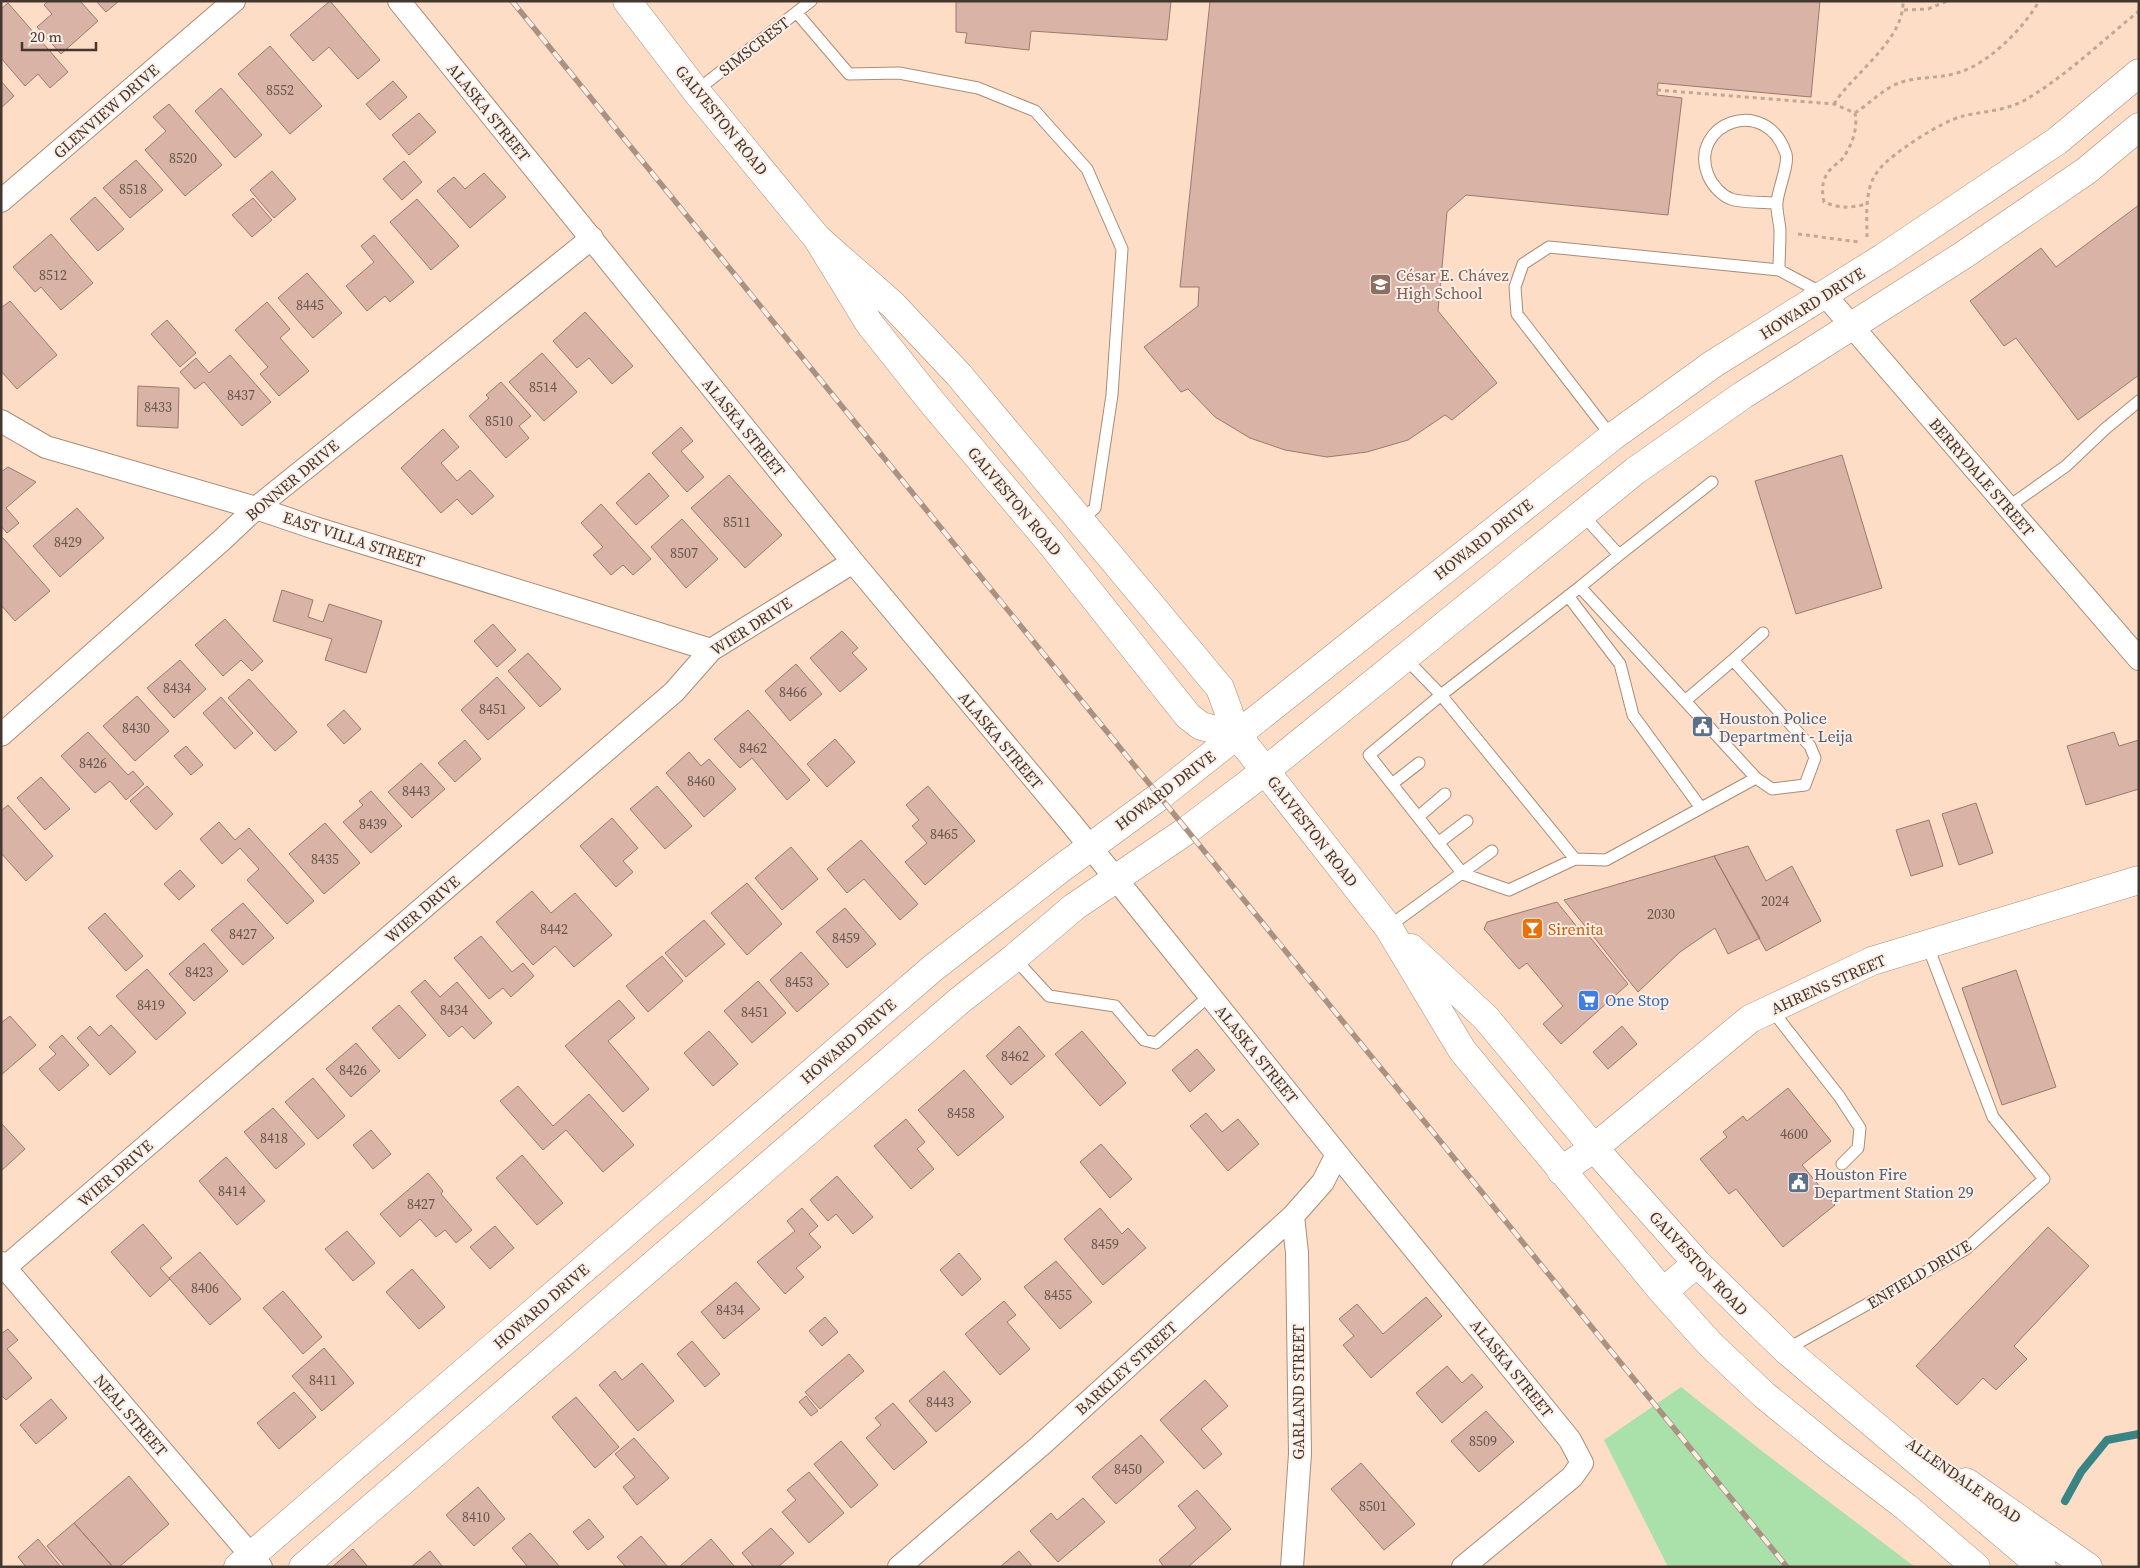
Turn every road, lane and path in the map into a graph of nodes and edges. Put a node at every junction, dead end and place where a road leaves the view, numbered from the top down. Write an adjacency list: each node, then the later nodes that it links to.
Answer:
1 (234, 1): 18 (street, GLENVIEW DRIVE)
2 (399, 1): 21 (street, ALASKA STREET)
3 (627, 1): 12 (main road, GALVESTON ROAD)
4 (811, 1): 10 (lane, SIMSCREST)
5 (1904, 1): 8 (path)
6 (1947, 1): 8 (path)
7 (2038, 1): 14 (path)
8 (1904, 10): 13 (path)
9 (2139, 11): 20 (path)
10 (797, 13): 12 (lane, SIMSCREST); 36 (lane)
11 (2139, 73): 16 (main road, HOWARD DRIVE)
12 (696, 91): 22 (main road, GALVESTON ROAD)
13 (1834, 104)
14 (1855, 113)
15 (2139, 127): 17 (main road)
16 (2057, 141): 17 (main road); 24 (main road, HOWARD DRIVE)
17 (2086, 171): 25 (main road)
18 (1, 201)
19 (1777, 204): 19 (lane); 20 (lane)
20 (1780, 232): 23 (lane)
21 (592, 238): 34 (street, BONNER DRIVE); 38 (street, ALASKA STREET)
22 (818, 238): 27 (main road, GALVESTON ROAD); 30 (main road, GALVESTON ROAD)
23 (1779, 270): 24 (lane); 29 (lane)
24 (1825, 295): 25 (street, BERRYDALE STREET); 29 (main road, HOWARD DRIVE)
25 (1851, 325): 33 (street, BERRYDALE STREET); 35 (main road)
26 (2139, 401): 33 (lane)
27 (992, 414): 30 (main road); 36 (main road, GALVESTON ROAD)
28 (1, 421): 34 (street, EAST VILLA STREET)
29 (1612, 437): 31 (main road, HOWARD DRIVE)
30 (962, 438): 48 (main road, GALVESTON ROAD)
31 (1556, 482): 35 (main road); 48 (main road, HOWARD DRIVE)
32 (1712, 482): 37 (lane)
33 (2008, 507): 43 (street, BERRYDALE STREET)
34 (256, 508): 42 (street, EAST VILLA STREET); 49 (street, BONNER DRIVE)
35 (1582, 514): 37 (lane); 44 (main road)
36 (1081, 520): 48 (main road, GALVESTON ROAD)
37 (1619, 555): 39 (lane)
38 (853, 562): 42 (street, WIER DRIVE); 59 (street, ALASKA STREET)
39 (1580, 587): 40 (lane); 47 (lane)
40 (1568, 596): 46 (lane); 55 (lane)
41 (1764, 633): 45 (lane)
42 (711, 650): 76 (street, WIER DRIVE)
43 (2138, 656)
44 (1405, 658): 46 (lane); 51 (main road)
45 (1734, 660): 47 (lane); 52 (lane)
46 (1441, 695): 53 (lane); 61 (lane)
47 (1685, 700): 52 (lane)
48 (1237, 734): 51 (main road, GALVESTON ROAD); 59 (main road, HOWARD DRIVE)
49 (1, 735)
50 (1419, 763): 53 (lane)
51 (1266, 771): 63 (main road); 65 (main road, GALVESTON ROAD)
52 (1756, 778): 55 (lane)
53 (1392, 784): 56 (lane)
54 (1445, 794): 56 (lane)
55 (1701, 808): 61 (lane)
56 (1418, 817): 58 (lane)
57 (1467, 821): 58 (lane)
58 (1438, 843): 62 (lane)
59 (1090, 847): 63 (street, ALASKA STREET); 77 (main road, HOWARD DRIVE)
60 (1492, 851): 62 (lane)
61 (1575, 859): 62 (lane)
62 (1463, 874): 65 (lane)
63 (1116, 880): 67 (main road); 68 (street, ALASKA STREET)
64 (2139, 880): 66 (main road, AHRENS STREET)
65 (1388, 926): 70 (main road, GALVESTON ROAD); 73 (main road, GALVESTON ROAD)
66 (1927, 944): 69 (main road, AHRENS STREET); 80 (lane, ENFIELD DRIVE)
67 (1014, 958): 68 (lane); 79 (main road)
68 (1210, 995): 71 (street, ALASKA STREET)
69 (1771, 1009): 70 (main road, AHRENS STREET); 72 (lane)
70 (1594, 1148): 73 (main road, AHRENS STREET); 75 (main road, GALVESTON ROAD)
71 (1337, 1154): 74 (street, BARKLEY STREET); 86 (street, ALASKA STREET)
72 (1842, 1164)
73 (1561, 1171): 78 (main road, GALVESTON ROAD)
74 (1293, 1216): 84 (street, BARKLEY STREET); 85 (street, GARLAND STREET)
75 (1697, 1263): 78 (main road); 80 (main road, GALVESTON ROAD)
76 (2, 1267): 82 (street, NEAL STREET)
77 (572, 1280): 79 (main road); 82 (main road, HOWARD DRIVE)
78 (1663, 1292): 87 (main road, GALVESTON ROAD)
79 (599, 1311): 83 (main road)
80 (1786, 1350): 81 (main road, GALVESTON ROAD)
81 (1839, 1394): 88 (main road, GALVESTON ROAD); 89 (main road, ALLENDALE ROAD)
82 (250, 1563)
83 (303, 1567)
84 (899, 1567)
85 (1292, 1567)
86 (1463, 1567)
87 (1976, 1567)
88 (2042, 1567)
89 (2088, 1567)

